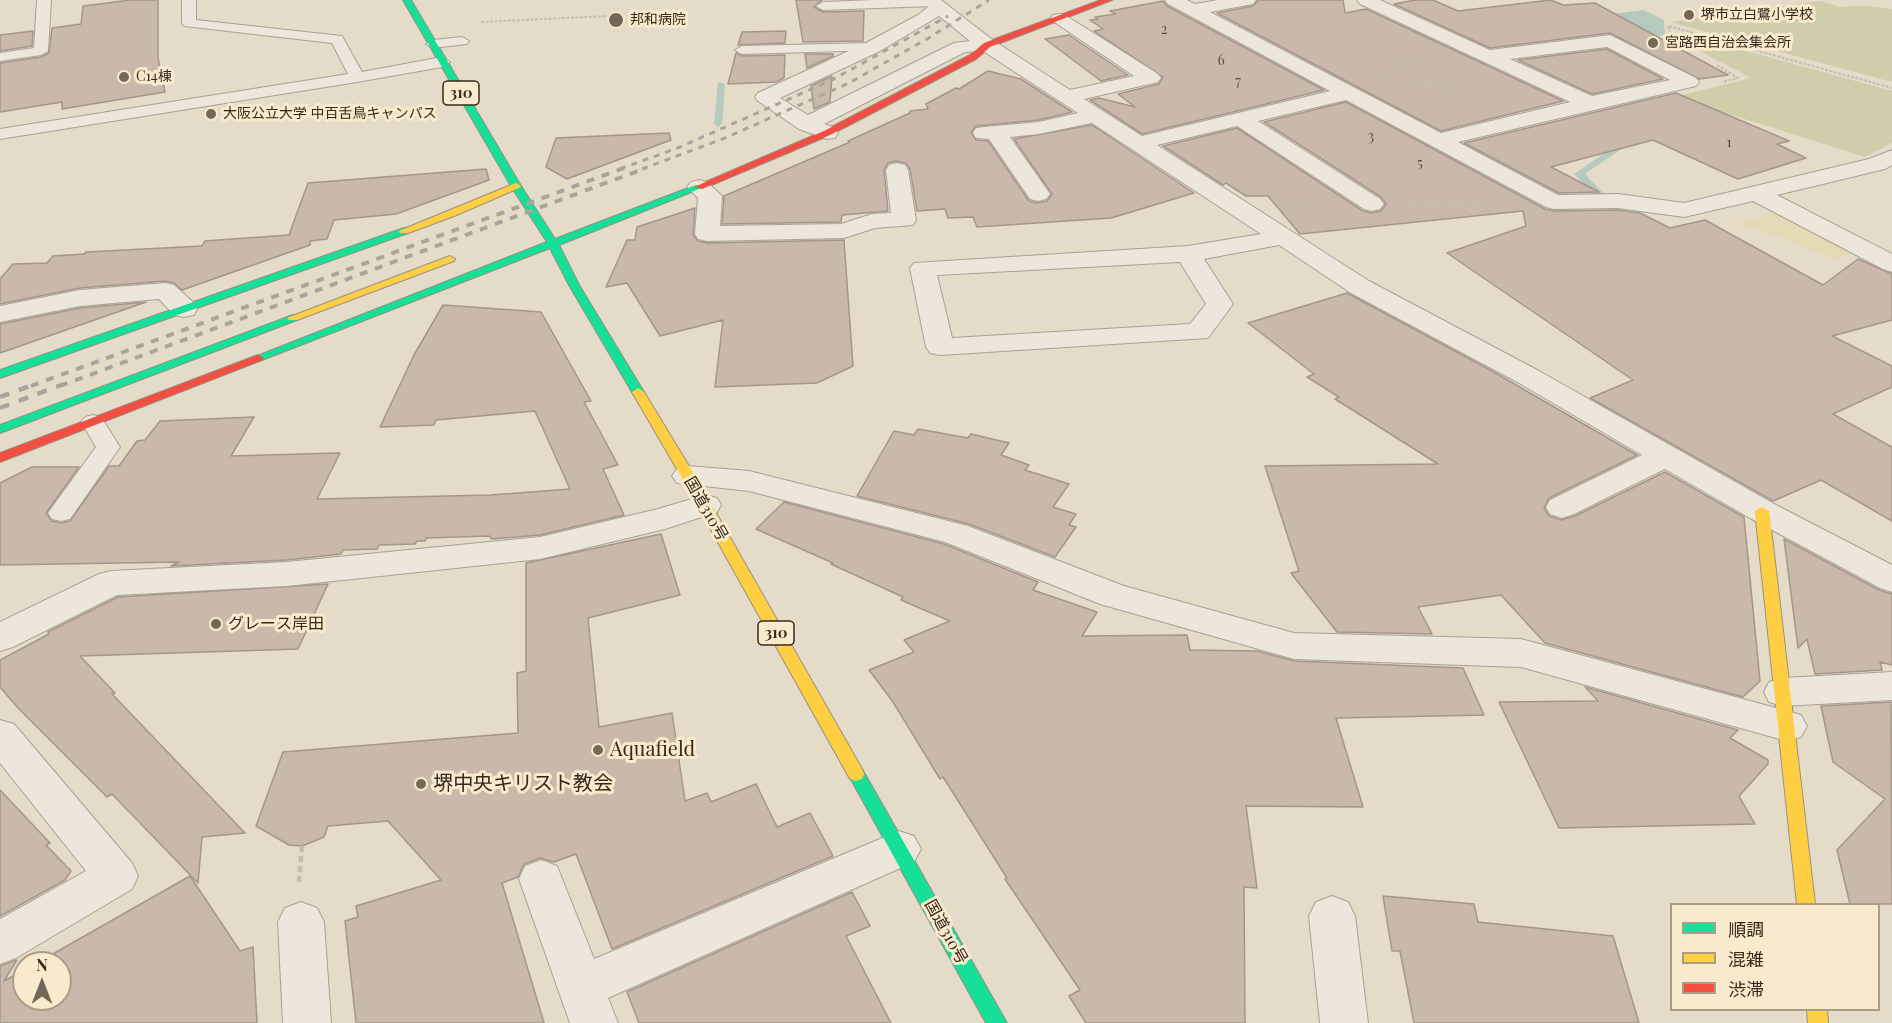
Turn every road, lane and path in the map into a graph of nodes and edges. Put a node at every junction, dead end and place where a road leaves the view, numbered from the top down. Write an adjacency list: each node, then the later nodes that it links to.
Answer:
1 (44, 0): 21 (lane)
2 (189, 0): 24 (lane)
3 (407, 0): 16 (main road, 国道310号 / 310)
4 (1108, 0): 12 (main road)
5 (1174, 0): 10 (street)
6 (1247, 0): 10 (street)
7 (1366, 0): 20 (street)
8 (934, 3): 9 (lane); 17 (street); 18 (street)
9 (823, 6)
10 (1193, 10): 31 (street)
11 (607, 16): 13 (path)
12 (1059, 19): 17 (main road); 32 (street)
13 (479, 23)
14 (1674, 27): 30 (path)
15 (462, 41): 16 (lane)
16 (433, 45): 23 (main road, 国道310号 / 310)
17 (987, 45): 32 (street); 36 (street); 37 (main road)
18 (873, 47): 19 (lane); 36 (street)
19 (742, 50)
20 (1487, 56): 33 (street); 33 (street)
21 (0, 57)
22 (1416, 57): 26 (path)
23 (442, 62): 24 (lane); 43 (main road, 国道310号 / 310)
24 (357, 77): 38 (lane)
25 (1444, 82): 29 (path)
26 (1391, 84)
27 (1400, 84): 29 (path)
28 (1457, 85): 29 (path)
29 (1427, 87)
30 (1892, 88)
31 (1349, 93): 35 (street); 39 (street)
32 (1069, 96): 34 (street)
33 (1590, 103): 39 (street)
34 (1098, 115): 40 (street); 46 (street)
35 (1240, 119): 40 (street); 47 (street)
36 (801, 126): 37 (street)
37 (827, 133): 44 (main road)
38 (0, 134)
39 (1439, 140): 45 (street)
40 (1140, 143): 48 (street)
41 (1892, 157): 45 (street)
42 (897, 170): 44 (street)
43 (516, 186): 49 (main road, 国道310号 / 310); 53 (main road)
44 (699, 187): 49 (main road)
45 (1756, 193): 52 (street)
46 (1038, 194)
47 (1372, 204)
48 (1283, 237): 51 (street); 58 (street)
49 (553, 243): 56 (main road); 60 (main road, 国道310号 / 310)
50 (468, 253): 57 (main road)
51 (1188, 254): 51 (street)
52 (1892, 264)
53 (184, 309): 54 (street); 55 (main road)
54 (0, 314)
55 (0, 374)
56 (93, 422): 59 (main road); 63 (lane)
57 (0, 429)
58 (1666, 456): 61 (street); 62 (street)
59 (0, 458)
60 (696, 491): 65 (street); 67 (street); 69 (main road, 国道310号 / 310)
61 (1562, 507)
62 (1762, 511): 64 (street); 67 (main road)
63 (61, 513)
64 (1892, 580)
65 (0, 639)
66 (1892, 686): 67 (street)
67 (1785, 709): 71 (main road)
68 (0, 735): 74 (street)
69 (899, 849): 75 (street); 77 (main road, 国道310号 / 310)
70 (541, 879): 75 (street)
71 (1806, 903)
72 (1332, 916): 78 (street)
73 (301, 922): 76 (street)
74 (0, 943)
75 (588, 1005)
76 (307, 1023)
77 (997, 1023)
78 (1344, 1023)

